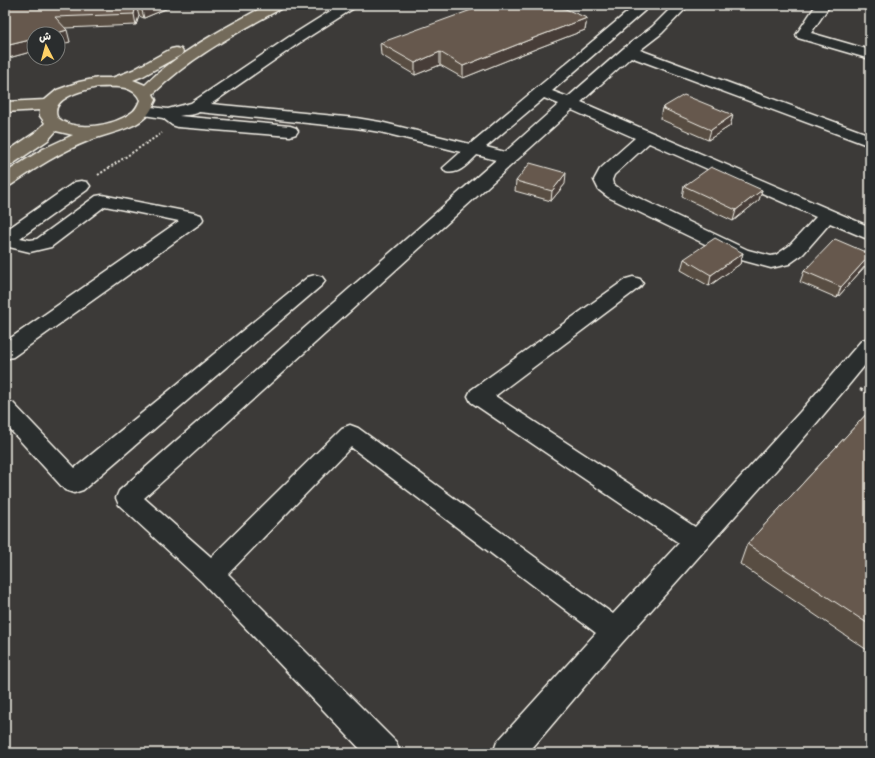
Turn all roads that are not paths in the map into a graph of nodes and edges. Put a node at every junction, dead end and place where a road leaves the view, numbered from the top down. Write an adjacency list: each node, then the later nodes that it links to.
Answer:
1 (252, 5): 9 (main road)
2 (278, 5): 11 (main road)
3 (348, 5): 15 (street)
4 (823, 5): 8 (street)
5 (637, 7): 6 (street); 10 (street)
6 (678, 9): 7 (street)
7 (629, 51): 12 (street); 22 (street)
8 (870, 55)
9 (115, 82): 11 (main road); 13 (main road)
10 (542, 92): 12 (street); 23 (street)
11 (146, 93): 16 (main road)
12 (570, 103): 21 (street); 24 (street)
13 (49, 105): 14 (main road); 18 (main road)
14 (5, 106)
15 (196, 107): 17 (street); 20 (street)
16 (143, 111): 17 (street); 19 (main road)
17 (173, 118): 20 (street)
18 (54, 123): 19 (main road); 25 (main road)
19 (99, 130): 27 (main road)
20 (403, 134): 23 (street)
21 (647, 136): 29 (street); 29 (street)
22 (870, 141)
23 (475, 149): 24 (street); 26 (street)
24 (509, 158): 38 (street)
25 (5, 161)
26 (452, 168)
27 (5, 181)
28 (81, 186): 31 (street)
29 (828, 215): 30 (street)
30 (870, 234)
31 (6, 240): 35 (street)
32 (315, 281): 36 (street)
33 (633, 283): 37 (street)
34 (870, 345): 37 (street)
35 (5, 352)
36 (5, 408)
37 (697, 542): 39 (street)
38 (211, 574): 39 (street); 40 (street)
39 (615, 631): 41 (street)
40 (386, 753)
41 (508, 753)

